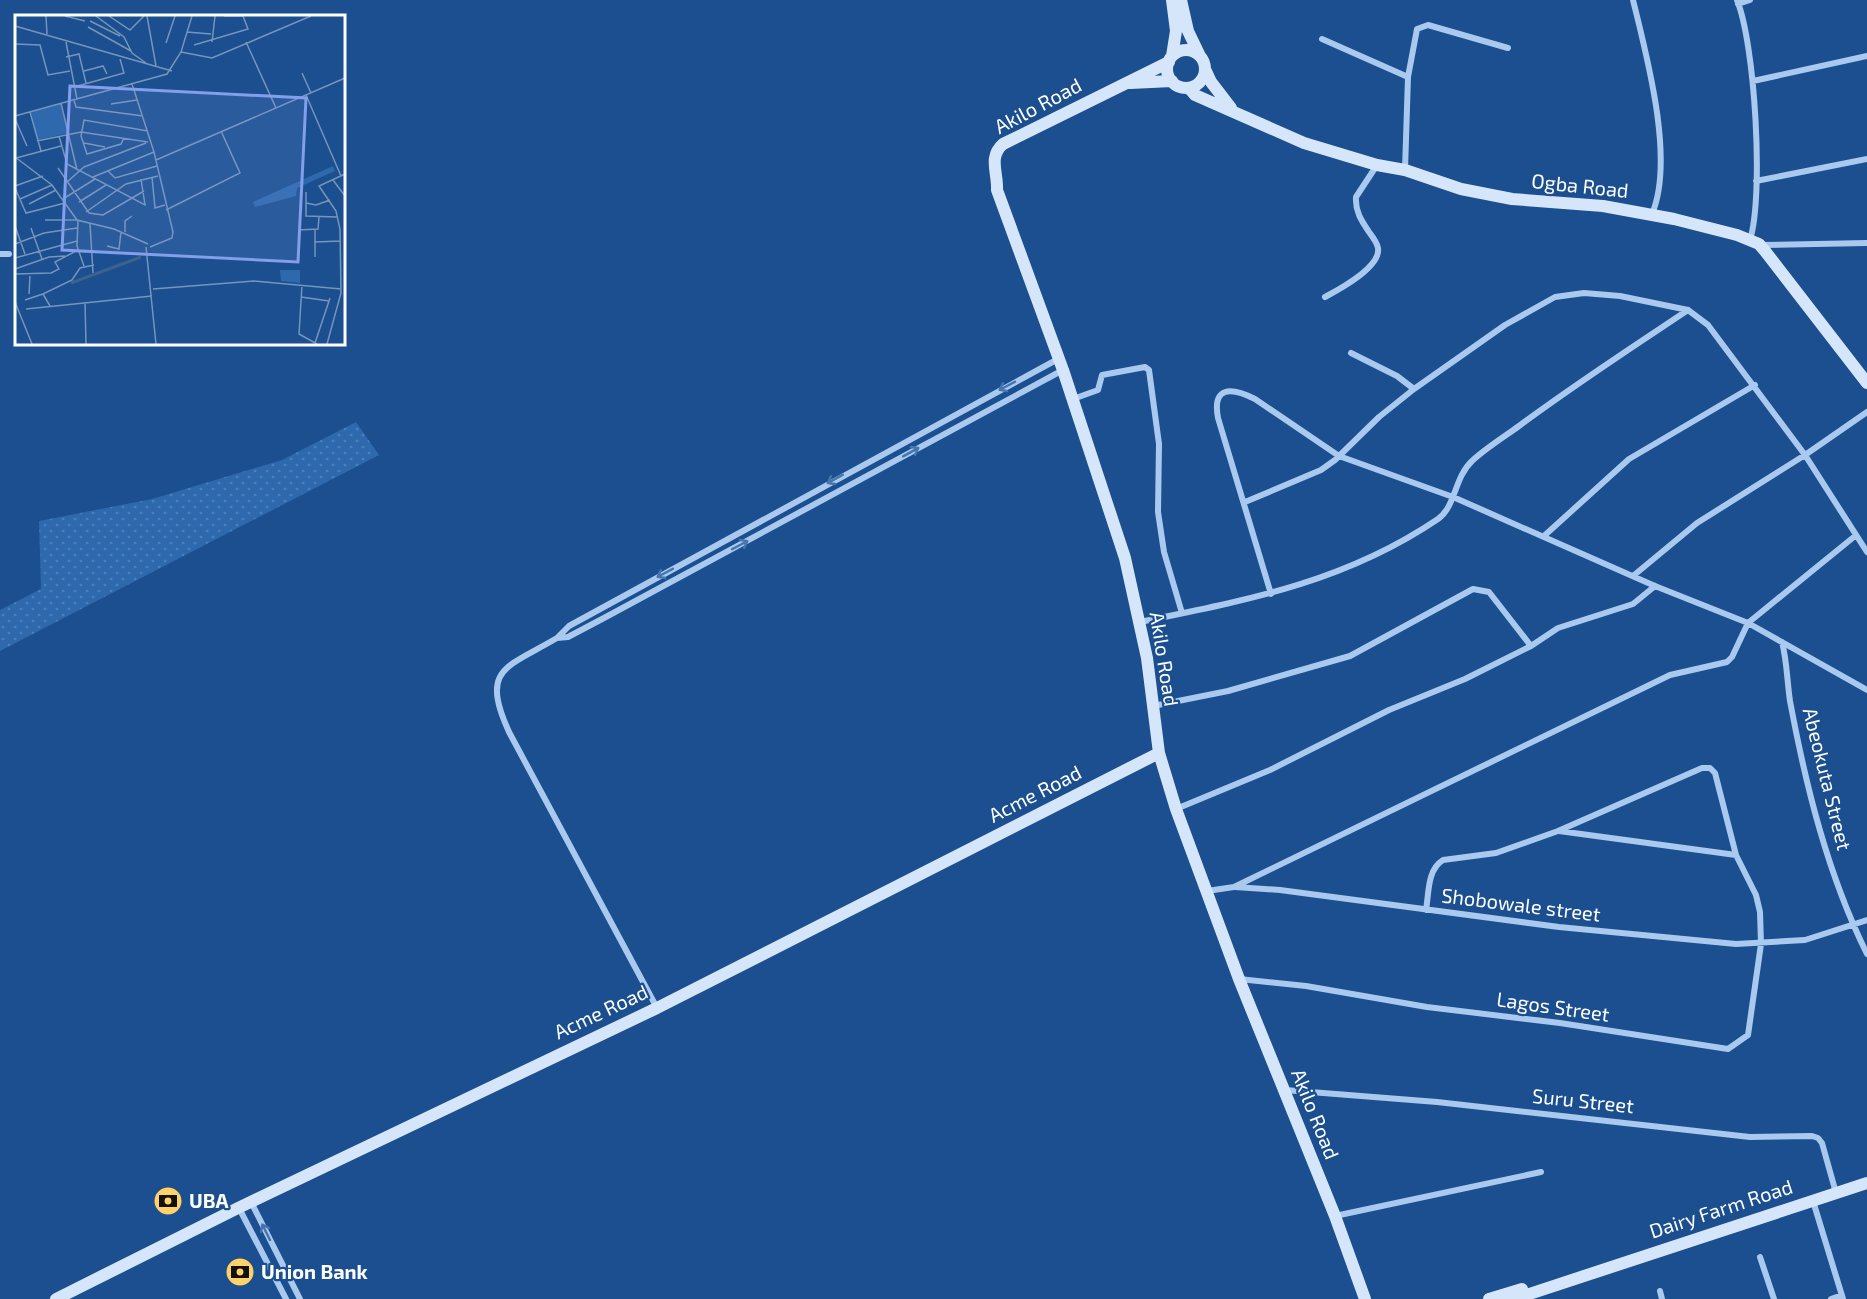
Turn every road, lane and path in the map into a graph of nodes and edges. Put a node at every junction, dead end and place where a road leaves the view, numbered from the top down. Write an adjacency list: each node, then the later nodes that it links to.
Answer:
1 (1172, 0): 10 (street)
2 (1181, 0): 8 (street)
3 (1633, 0): 22 (street)
4 (1749, 0): 5 (street)
5 (1737, 2): 14 (street)
6 (1322, 39): 12 (street)
7 (1508, 48): 12 (street)
8 (1200, 56): 10 (street); 11 (street)
9 (1867, 56): 14 (street)
10 (1171, 59): 13 (street); 15 (street, Akilo Road)
11 (1205, 69): 16 (street); 17 (street, Ogba Road)
12 (1408, 76): 20 (street)
13 (1172, 81): 15 (street, Akilo Road); 16 (street)
14 (1753, 81): 21 (street)
15 (1120, 85): 30 (street, Akilo Road)
16 (1189, 88): 17 (street, Ogba Road)
17 (1232, 109): 19 (street, Ogba Road)
18 (1867, 159): 21 (street)
19 (1377, 165): 20 (street, Ogba Road); 27 (street)
20 (1405, 170): 22 (street, Ogba Road)
21 (1756, 181): 23 (street)
22 (1651, 215): 23 (street, Ogba Road)
23 (1754, 242): 24 (street); 31 (street)
24 (1867, 243)
25 (0, 254): 26 (street)
26 (9, 254)
27 (1325, 297)
28 (1688, 310): 32 (street); 33 (street); 38 (street)
29 (1351, 353): 33 (street)
30 (1061, 364): 34 (street, Akilo Road); 43 (street, one-way to 43); 44 (street, one-way to 30)
31 (1865, 377)
32 (1755, 385): 36 (street); 40 (street)
33 (1414, 388): 37 (street)
34 (1071, 399): 49 (street); 51 (street, Akilo Road)
35 (1867, 412): 36 (street)
36 (1805, 455): 41 (street); 45 (street)
37 (1339, 456): 38 (street); 39 (street); 39 (street)
38 (1453, 496): 40 (street); 47 (street)
39 (1245, 502): 47 (street)
40 (1544, 536): 45 (street)
41 (1855, 536): 42 (street); 52 (street)
42 (1867, 552)
43 (697, 556): 44 (street); 48 (street, one-way to 48)
44 (703, 565): 50 (street)
45 (1633, 576): 46 (street)
46 (1654, 586): 52 (street); 55 (street)
47 (1271, 594): 49 (street)
48 (599, 610): 50 (street); 53 (street)
49 (1182, 613): 51 (street)
50 (604, 618): 53 (street)
51 (1140, 622): 57 (street, Akilo Road)
52 (1748, 623): 54 (street); 62 (street)
53 (557, 638): 70 (street)
54 (1782, 642): 56 (street); 66 (street, Abeokuta Street)
55 (1531, 646): 57 (street); 59 (street)
56 (1867, 690)
57 (1152, 706): 58 (street, Akilo Road)
58 (1159, 753): 59 (street, Akilo Road); 70 (street, Acme Road)
59 (1176, 809): 63 (street, Akilo Road)
60 (1558, 831): 61 (street); 61 (street, Lagos Street); 64 (street)
61 (1736, 855): 67 (street, Lagos Street)
62 (1234, 887): 63 (street); 64 (street, Shobowale street)
63 (1207, 891): 69 (street, Akilo Road)
64 (1426, 910): 67 (street, Shobowale street)
65 (1867, 920): 66 (street, Shobowale street)
66 (1852, 924): 67 (street, Shobowale street); 68 (street, Abeokuta Street)
67 (1761, 944): 69 (street, Lagos Street)
68 (1867, 954)
69 (1239, 979): 71 (street, Akilo Road)
70 (657, 1008): 76 (street, Acme Road)
71 (1285, 1090): 74 (street, Suru Street); 78 (street, Akilo Road)
72 (1541, 1172): 78 (street)
73 (1867, 1183): 74 (street, Dairy Farm Road)
74 (1836, 1193): 75 (street, Dairy Farm Road)
75 (1813, 1200): 80 (street, Dairy Farm Road); 82 (street)
76 (251, 1202): 77 (street, Acme Road); 85 (street, one-way to 76)
77 (238, 1208): 83 (street, Acme Road); 84 (street)
78 (1335, 1216): 86 (street, Akilo Road)
79 (1760, 1257): 90 (street)
80 (1587, 1273): 87 (street, Dairy Farm Road); 88 (street, Dairy Farm Road)
81 (1660, 1291): 89 (street)
82 (1843, 1297): 91 (street)
83 (56, 1299)
84 (285, 1299)
85 (300, 1299)
86 (1365, 1299)
87 (1489, 1299)
88 (1514, 1299)
89 (1662, 1299)
90 (1774, 1299)
91 (1831, 1299)

